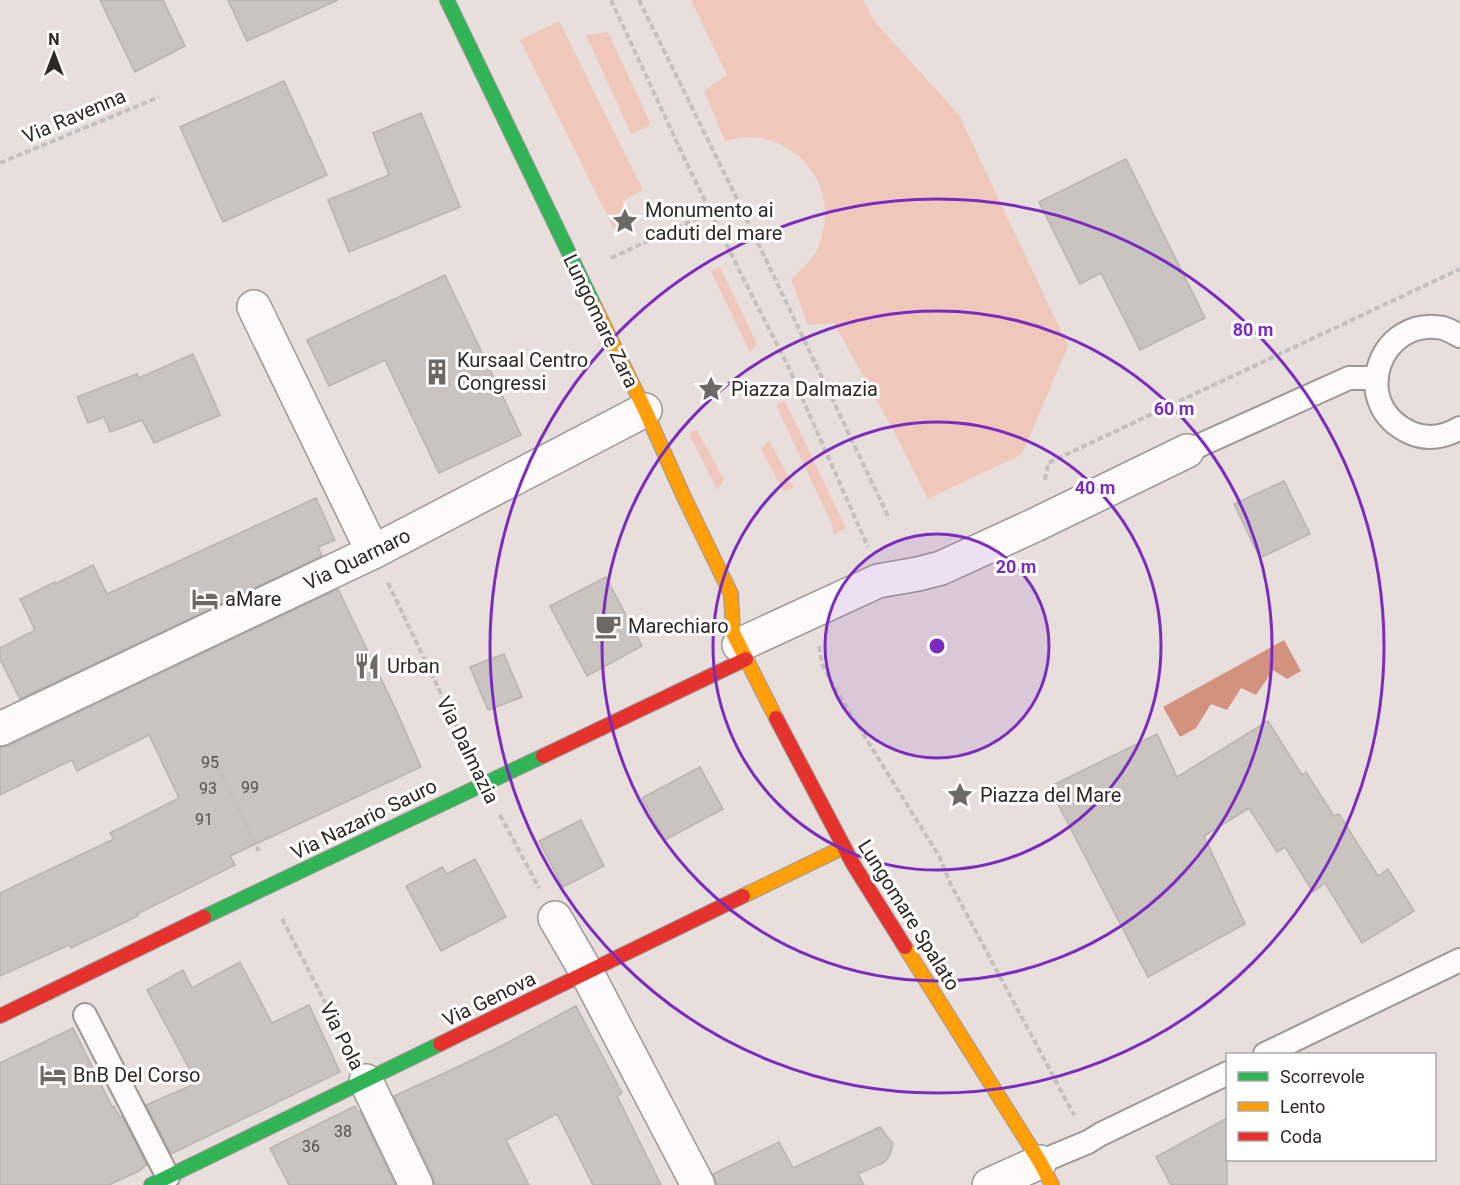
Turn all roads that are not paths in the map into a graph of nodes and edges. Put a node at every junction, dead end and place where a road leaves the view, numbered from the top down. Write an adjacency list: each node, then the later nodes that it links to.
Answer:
1 (447, 0): 5 (street, Lungomare Zara)
2 (254, 307): 8 (street)
3 (1460, 336): 4 (lane)
4 (1377, 378): 6 (lane); 7 (lane)
5 (645, 410): 8 (street, Via Quarnaro); 9 (street, Lungomare Zara)
6 (1458, 437)
7 (1187, 452): 9 (street)
8 (374, 552): 10 (street, Via Quarnaro)
9 (743, 652): 11 (street, Lungomare Spalato); 16 (street, Via Nazario Sauro)
10 (0, 729)
11 (844, 847): 14 (street, Via Genova); 20 (street, Lungomare Spalato)
12 (555, 918): 14 (street)
13 (1460, 960): 17 (lane)
14 (587, 973): 19 (street, Via Genova); 23 (street)
15 (85, 1015): 21 (lane)
16 (0, 1016)
17 (1267, 1053)
18 (1226, 1072): 20 (lane)
19 (366, 1081): 21 (street, Via Genova); 22 (street, Via Pola)
20 (1046, 1173): 24 (street)
21 (163, 1182)
22 (416, 1185)
23 (698, 1185)
24 (989, 1185)

